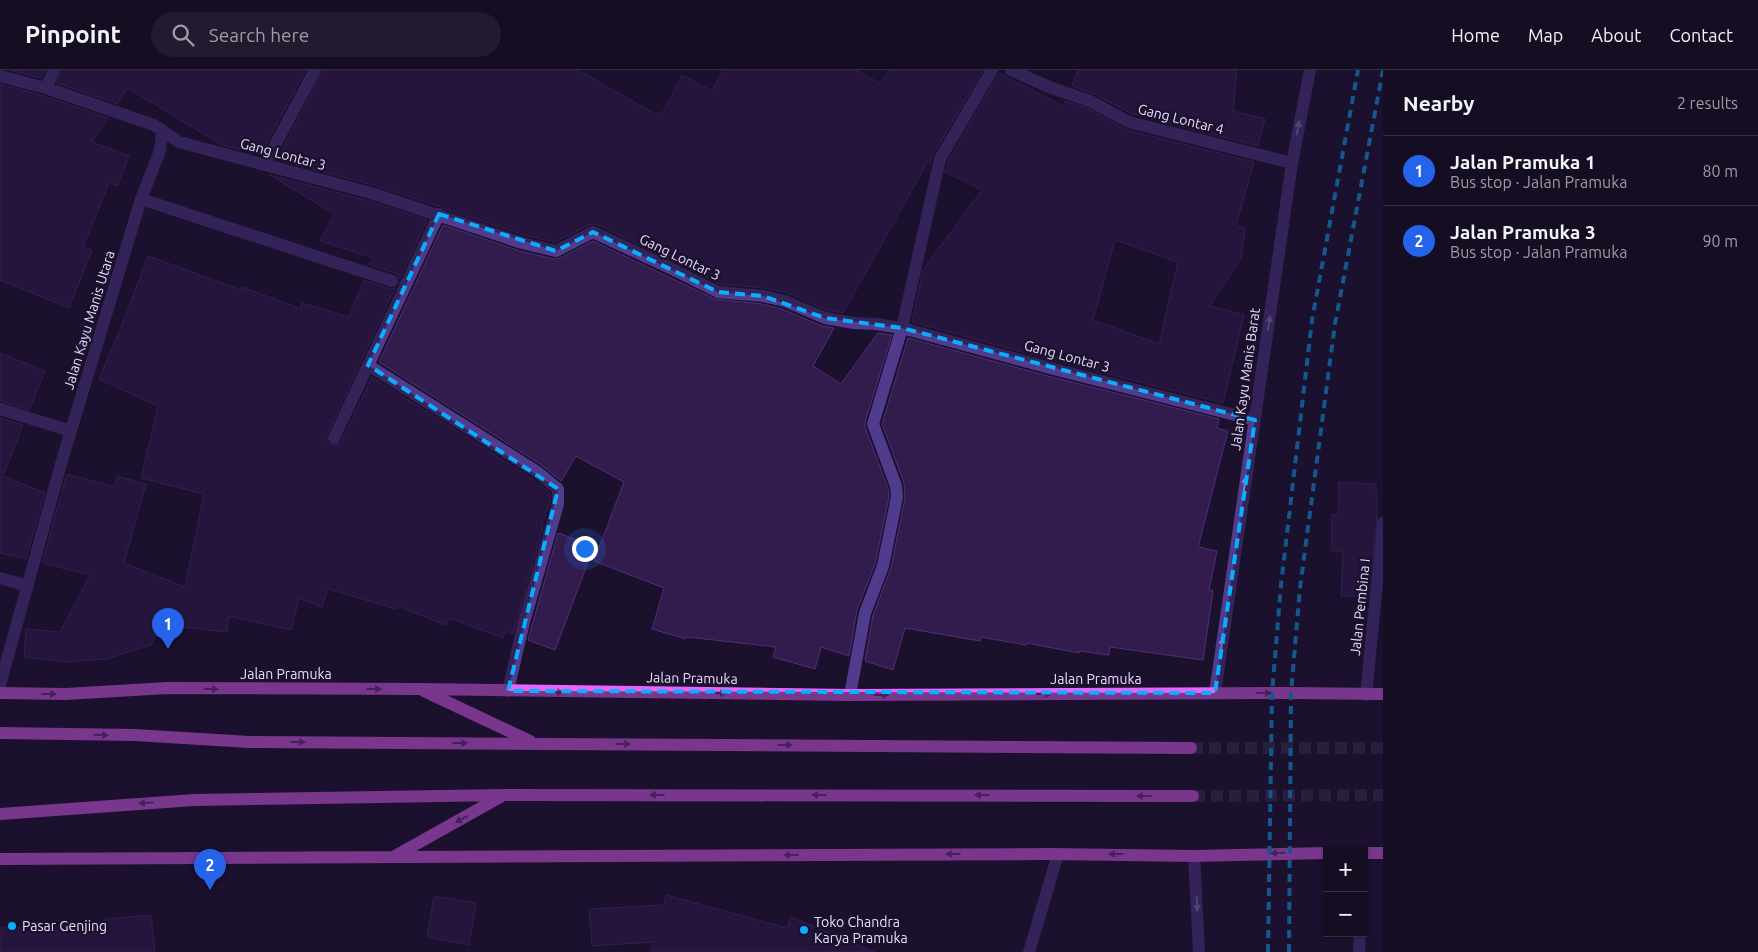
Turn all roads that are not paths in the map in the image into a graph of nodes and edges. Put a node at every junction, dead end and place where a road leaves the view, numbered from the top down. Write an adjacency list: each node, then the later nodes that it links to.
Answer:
1 (54, 70): 7 (street)
2 (315, 70): 10 (street)
3 (992, 70): 14 (street)
4 (1011, 70): 9 (street, Gang Lontar 4)
5 (1310, 70): 9 (street, Jalan Kayu Manis Barat, one-way to 5)
6 (0, 76): 7 (street)
7 (46, 88): 8 (street)
8 (162, 132): 10 (street, Gang Lontar 3); 11 (street, Jalan Kayu Manis Utara)
9 (1292, 163): 17 (street, Jalan Kayu Manis Barat, one-way to 9)
10 (265, 164): 12 (street, Gang Lontar 3)
11 (141, 199): 13 (street); 18 (street, Jalan Kayu Manis Utara)
12 (439, 214): 14 (street, Gang Lontar 3); 15 (street)
13 (392, 281)
14 (902, 328): 17 (street, Gang Lontar 3); 30 (street)
15 (368, 365): 19 (street); 25 (street)
16 (0, 409): 18 (street)
17 (1255, 420): 27 (street, Jalan Kayu Manis Barat, one-way to 17)
18 (71, 431): 22 (street, Jalan Kayu Manis Utara)
19 (334, 438)
20 (1383, 523): 28 (street, Jalan Pembina I)
21 (0, 578): 22 (street)
22 (28, 586): 23 (street, Jalan Kayu Manis Utara)
23 (0, 685)
24 (420, 689): 25 (main road, Jalan Pramuka); 26 (main road, Jalan Pramuka, one-way to 24); 32 (main road)
25 (508, 691): 30 (main road, Jalan Pramuka, one-way to 30)
26 (0, 693)
27 (1215, 693): 28 (main road, Jalan Pramuka, one-way to 28); 30 (main road, Jalan Pramuka, one-way to 27)
28 (1366, 694): 29 (main road, Jalan Pramuka)
29 (1383, 694)
30 (850, 695)
31 (0, 733): 32 (main road, one-way to 32)
32 (535, 744): 33 (main road, one-way to 33)
33 (1191, 748)
34 (504, 795): 35 (main road, one-way to 34); 36 (main road, one-way to 36); 42 (main road, one-way to 42)
35 (1193, 796)
36 (0, 814)
37 (1323, 853): 41 (main road, one-way to 41)
38 (1368, 853): 39 (main road)
39 (1383, 853)
40 (1058, 854): 41 (main road, one-way to 40); 42 (main road, one-way to 42); 45 (street)
41 (1194, 856): 46 (street, one-way to 46)
42 (393, 857): 43 (main road)
43 (0, 859)
44 (1360, 937): 47 (street)
45 (1029, 952)
46 (1199, 952)
47 (1359, 952)

